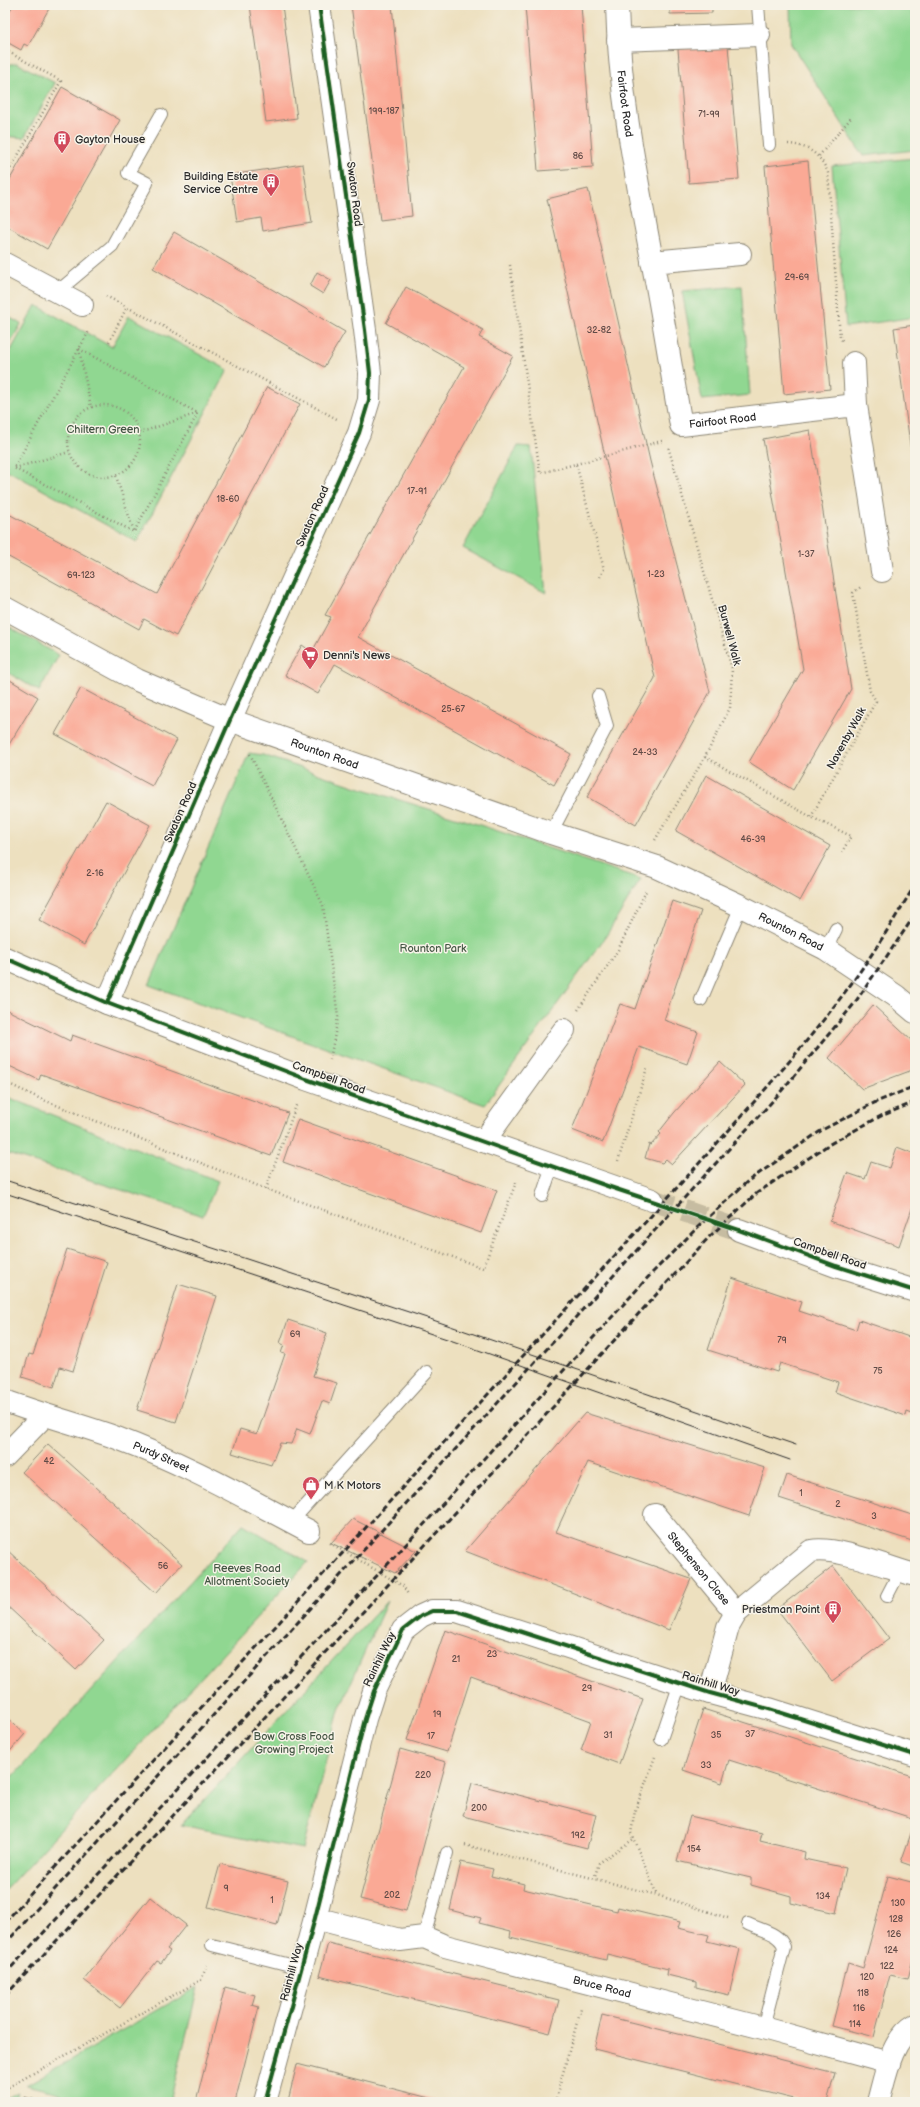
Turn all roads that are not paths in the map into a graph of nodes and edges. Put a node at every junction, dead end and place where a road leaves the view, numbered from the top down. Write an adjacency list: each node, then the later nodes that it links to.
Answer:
1 (319, 5): 18 (street, Swaton Road)
2 (617, 5): 5 (street, Fairfoot Road)
3 (758, 5): 4 (lane)
4 (759, 35): 5 (street); 7 (lane)
5 (618, 40): 9 (street, Fairfoot Road)
6 (161, 115): 11 (lane)
7 (769, 145)
8 (740, 254): 9 (street)
9 (652, 262): 14 (street, Fairfoot Road)
10 (5, 264): 11 (street)
11 (57, 292): 12 (street)
12 (82, 305)
13 (854, 363): 14 (street)
14 (856, 405): 15 (street)
15 (882, 571)
16 (5, 608): 18 (street, Rounton Road)
17 (598, 696): 19 (lane)
18 (230, 720): 19 (street, Rounton Road); 25 (street, Swaton Road)
19 (551, 833): 20 (street, Rounton Road)
20 (741, 906): 22 (street, Rounton Road); 24 (lane)
21 (836, 928): 22 (lane)
22 (826, 949): 26 (street, Rounton Road)
23 (5, 958): 25 (street, Campbell Road)
24 (702, 1000)
25 (107, 1003): 28 (street, Campbell Road)
26 (915, 1012)
27 (564, 1030): 28 (street)
28 (484, 1141): 29 (street, Campbell Road)
29 (552, 1166): 30 (lane); 31 (street, Campbell Road)
30 (542, 1196)
31 (652, 1200)
32 (739, 1230): 33 (street, Campbell Road)
33 (915, 1291)
34 (427, 1372): 39 (lane)
35 (5, 1401): 36 (street, Purdy Street)
36 (44, 1416): 37 (street); 39 (street, Purdy Street)
37 (5, 1456)
38 (655, 1514): 42 (street, Stephenson Close)
39 (300, 1526)
40 (907, 1573): 41 (lane); 42 (street)
41 (887, 1596)
42 (736, 1613): 44 (street, Stephenson Close)
43 (680, 1683): 44 (street, Rainhill Way); 45 (lane); 48 (street, Rainhill Way)
44 (710, 1693): 46 (street, Rainhill Way)
45 (661, 1740)
46 (915, 1755)
47 (447, 1852): 50 (lane)
48 (315, 1918): 50 (street); 52 (street, Rainhill Way)
49 (748, 1924): 54 (lane)
50 (424, 1937): 54 (street, Bruce Road)
51 (212, 1945): 52 (lane)
52 (302, 1968): 56 (street, Rainhill Way)
53 (915, 2024): 55 (street)
54 (762, 2028): 55 (street, Bruce Road)
55 (889, 2063): 57 (street)
56 (265, 2102)
57 (878, 2102)

